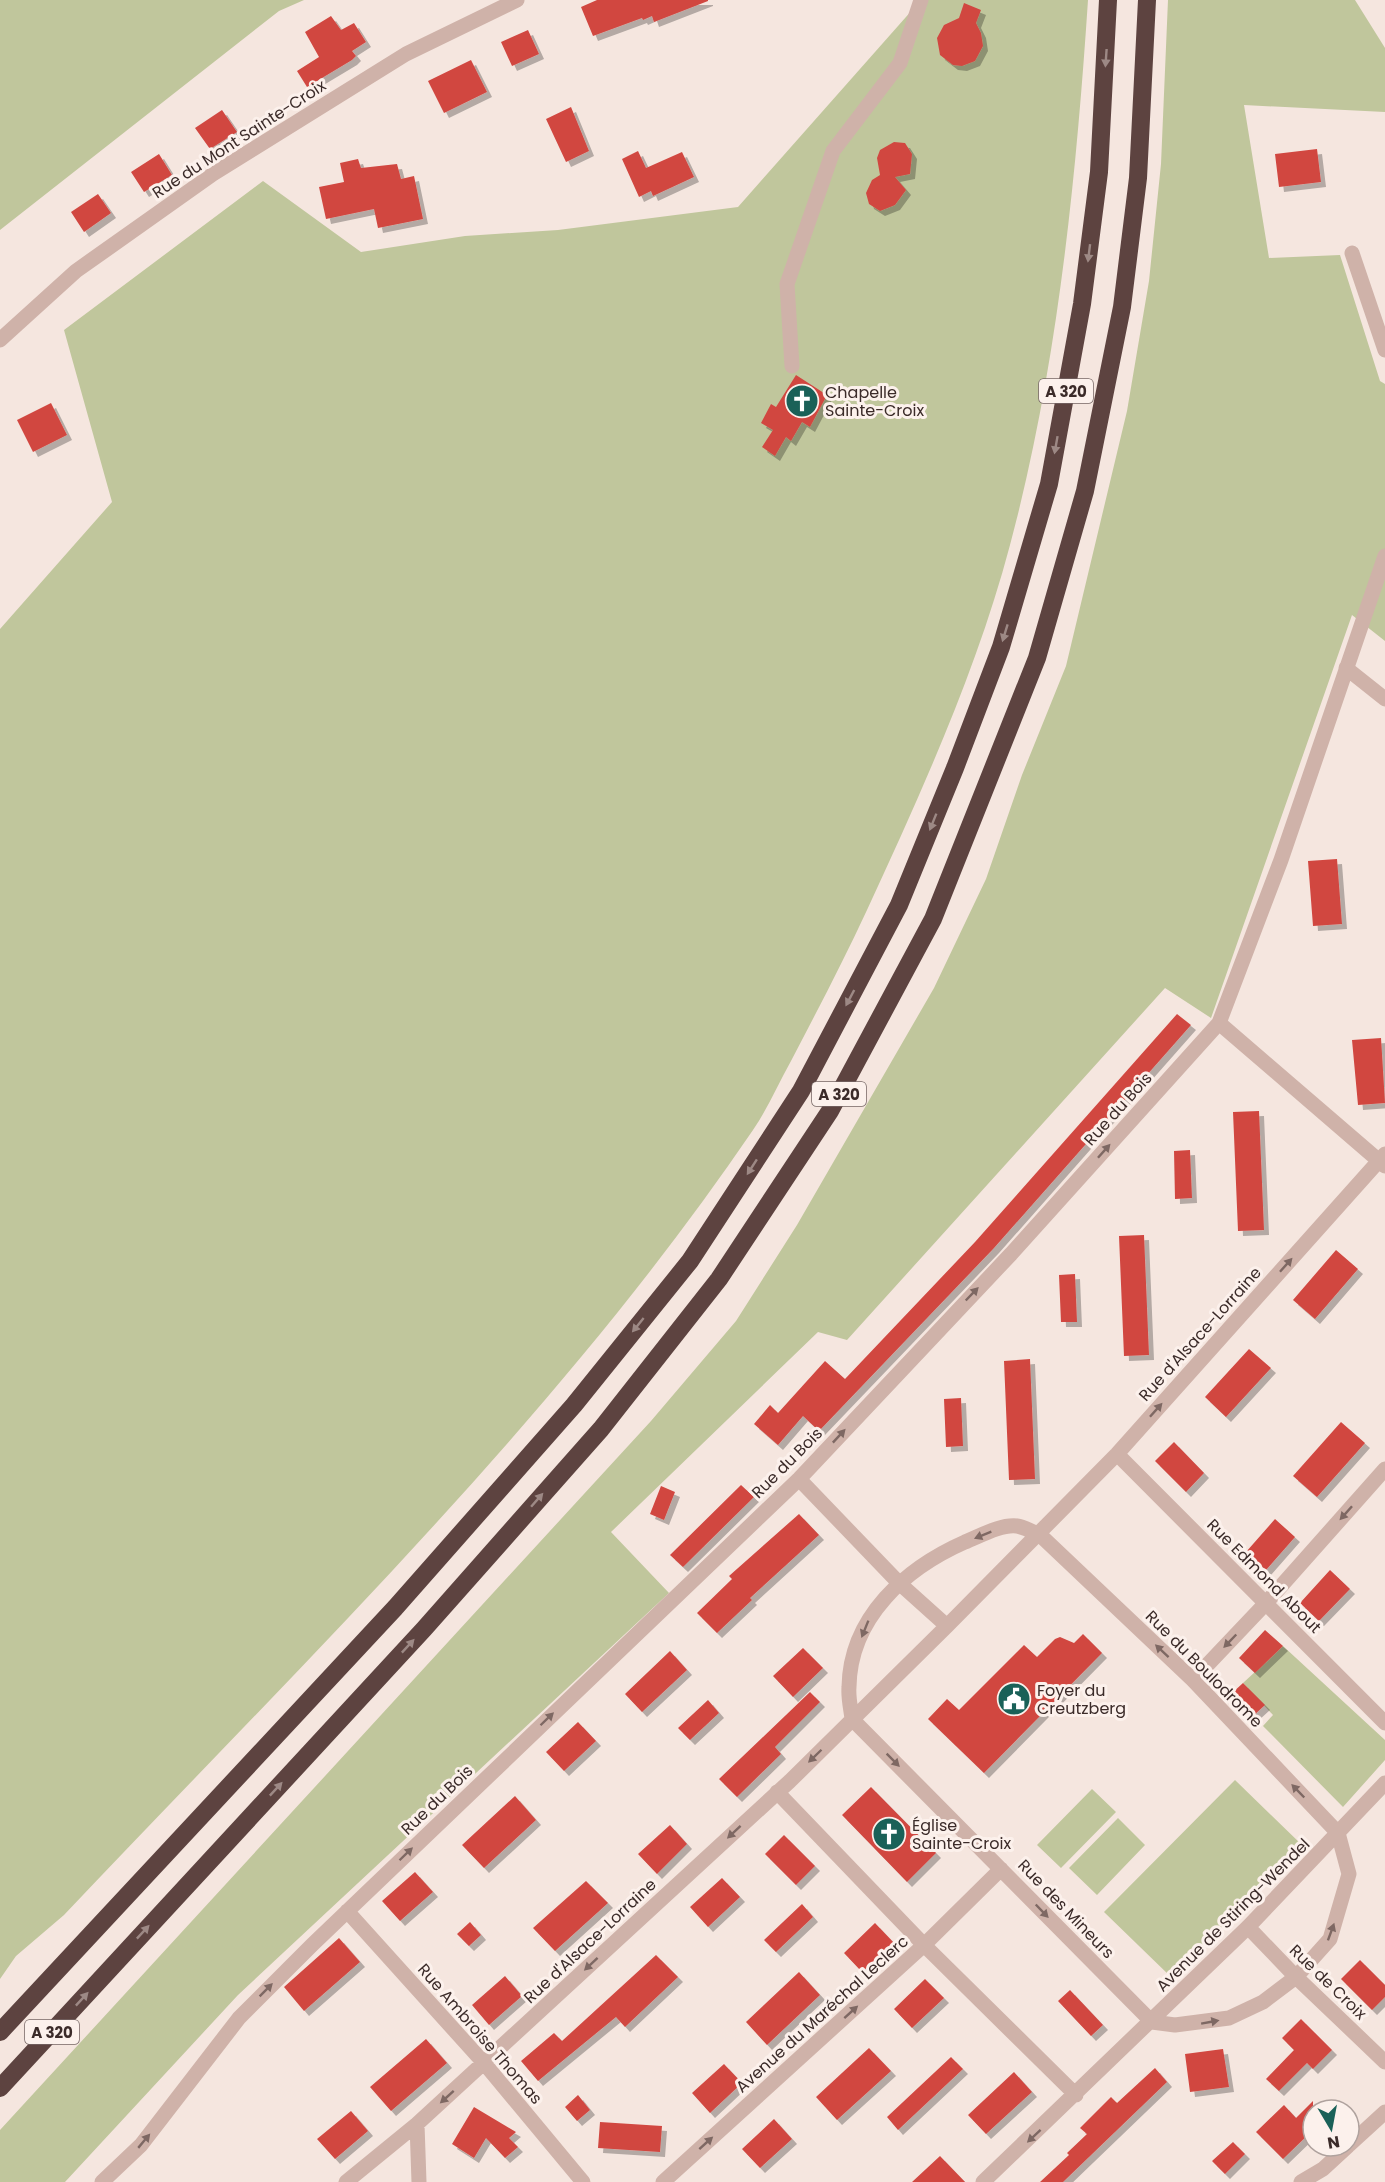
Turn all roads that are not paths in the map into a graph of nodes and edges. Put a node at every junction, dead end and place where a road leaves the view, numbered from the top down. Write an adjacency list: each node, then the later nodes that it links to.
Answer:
1 (517, 0): 6 (street, Rue du Mont Sainte-Croix)
2 (921, 0): 8 (street)
3 (1108, 0): 33 (highway, A 320, one-way to 33)
4 (1147, 0): 36 (highway, A 320, one-way to 4)
5 (1352, 253): 7 (street)
6 (0, 340)
7 (1385, 350)
8 (792, 366)
9 (1385, 556): 10 (street, Rue du Bois)
10 (1346, 668): 11 (street); 12 (street, Rue du Bois)
11 (1385, 699)
12 (1219, 1023): 13 (street); 16 (street, Rue du Bois, one-way to 12)
13 (1383, 1160): 14 (street, Rue d'Alsace-Lorraine, one-way to 13)
14 (1117, 1454): 17 (street, Rue d'Alsace-Lorraine); 19 (street, Rue Edmond About)
15 (1385, 1469): 19 (street, one-way to 19)
16 (799, 1479): 18 (street); 28 (street, Rue du Bois, one-way to 16)
17 (1039, 1534): 18 (street, one-way to 18); 20 (street, Rue d'Alsace-Lorraine); 21 (street, Rue du Boulodrome, one-way to 17)
18 (898, 1582): 20 (street); 22 (street, one-way to 22)
19 (1266, 1603): 21 (street, one-way to 21); 23 (street, Rue Edmond About)
20 (947, 1626): 22 (street, Rue d'Alsace-Lorraine)
21 (1193, 1680): 26 (street, Rue du Boulodrome, one-way to 21)
22 (852, 1719): 25 (street, Rue d'Alsace-Lorraine, one-way to 25); 27 (street, Rue des Mineurs, one-way to 27)
23 (1385, 1723)
24 (1385, 1783): 26 (street, Avenue de Stiring-Wendel)
25 (777, 1792): 30 (street); 35 (street, Rue d'Alsace-Lorraine, one-way to 35)
26 (1338, 1833): 29 (street, Avenue de Stiring-Wendel); 31 (street, one-way to 26)
27 (1001, 1869): 30 (street, Avenue du Maréchal Leclerc); 32 (street, Rue des Mineurs, one-way to 32)
28 (347, 1911): 35 (street, Rue Ambroise Thomas); 42 (street, Rue du Bois, one-way to 28)
29 (1248, 1927): 31 (street, Rue de Croix); 32 (street, Avenue de Stiring-Wendel)
30 (924, 1945): 37 (street); 46 (street, Avenue du Maréchal Leclerc, one-way to 30)
31 (1296, 1977): 32 (street, one-way to 31); 34 (street, Rue de Croix)
32 (1152, 2022): 37 (street, Avenue de Stiring-Wendel)
33 (0, 2032)
34 (1385, 2062)
35 (484, 2063): 39 (street, Rue d'Alsace-Lorraine, one-way to 39); 45 (street, Rue Ambroise Thomas)
36 (0, 2088)
37 (1076, 2095): 47 (street, Avenue de Stiring-Wendel, one-way to 47)
38 (1385, 2112): 40 (street)
39 (417, 2124): 43 (street, Rue d'Alsace-Lorraine); 44 (street)
40 (1361, 2134)
41 (1335, 2158): 48 (street)
42 (102, 2182)
43 (346, 2182)
44 (419, 2182)
45 (583, 2182)
46 (663, 2182)
47 (983, 2182)
48 (1301, 2182)

